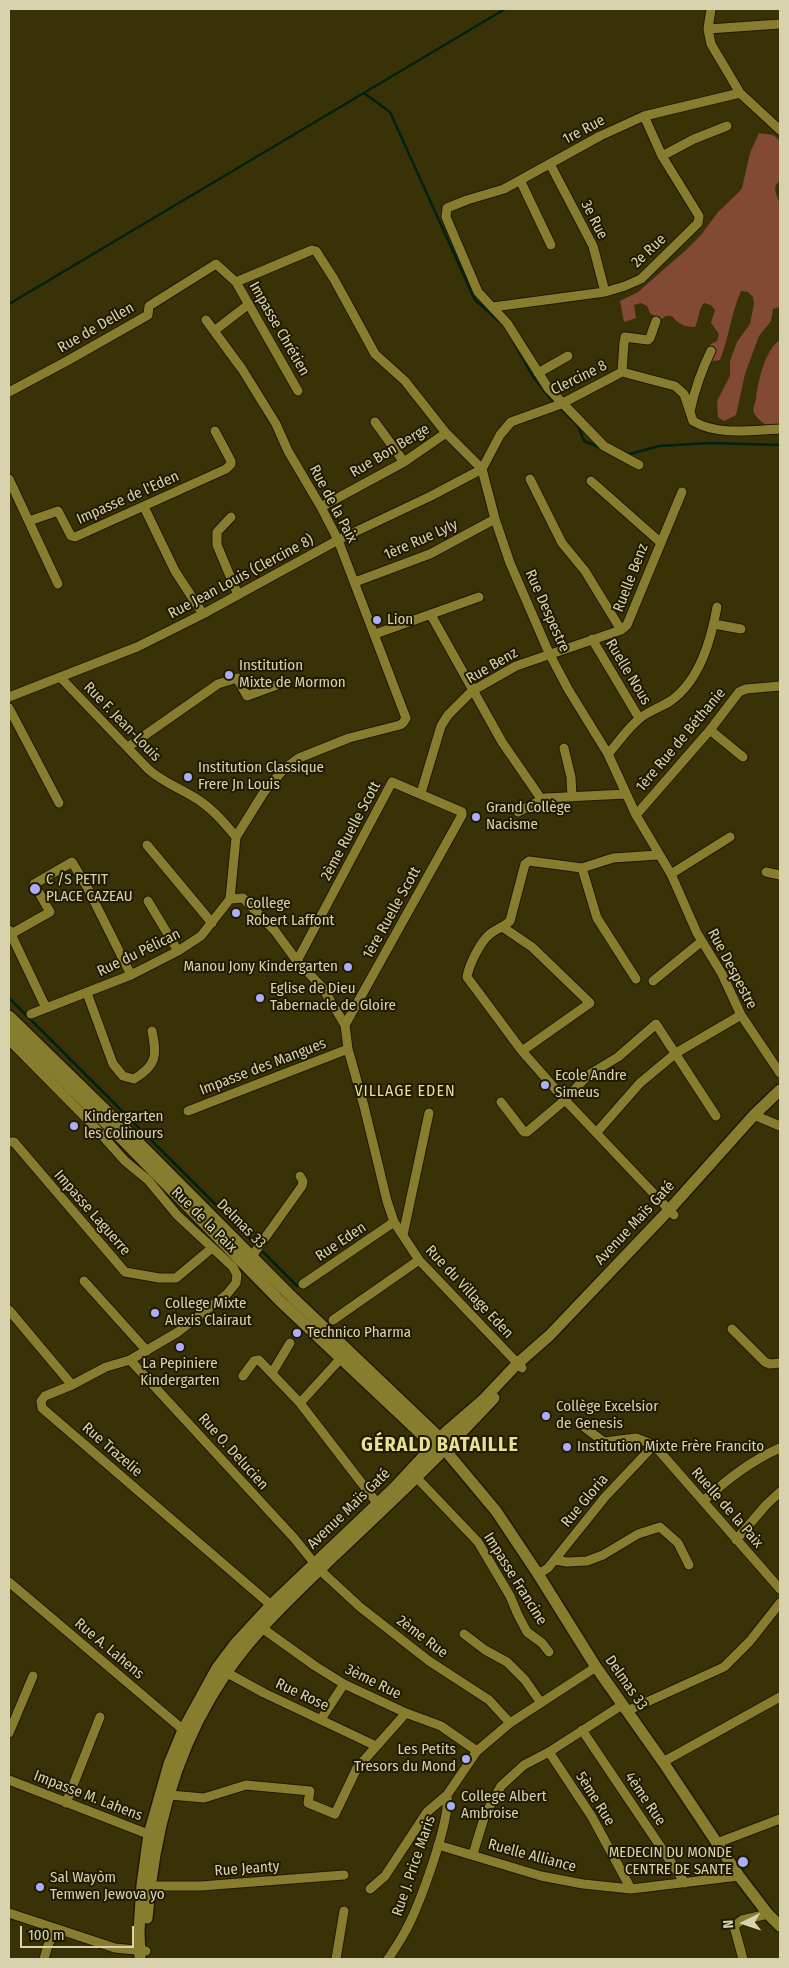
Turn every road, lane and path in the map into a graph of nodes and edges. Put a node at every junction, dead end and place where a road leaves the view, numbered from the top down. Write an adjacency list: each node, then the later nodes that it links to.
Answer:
1 (711, 9): 3 (street)
2 (780, 24): 3 (street)
3 (708, 29): 4 (street)
4 (740, 93): 5 (street, 1re Rue); 7 (street)
5 (644, 116): 8 (street, 2e Rue); 9 (street, 1re Rue)
6 (726, 126): 8 (street)
7 (780, 130)
8 (662, 156): 13 (street, 2e Rue)
9 (550, 164): 10 (street, 1re Rue); 13 (street, 3e Rue)
10 (520, 180): 11 (street); 15 (street, 1re Rue)
11 (551, 245)
12 (236, 282): 14 (street, Impasse Chrétien); 24 (street, Rue de Dellen); 30 (street)
13 (606, 292): 15 (street, 2e Rue)
14 (249, 304): 18 (street); 23 (street, Impasse Chrétien)
15 (493, 307): 22 (street)
16 (206, 320): 18 (street, Rue de la Paix)
17 (656, 321): 21 (street)
18 (214, 331): 39 (street, Rue de la Paix)
19 (711, 351): 26 (street)
20 (568, 356): 22 (street)
21 (622, 372): 25 (street, Clercine 8); 26 (street, Clercine 8)
22 (538, 373): 25 (street)
23 (298, 391)
24 (9, 392)
25 (559, 404): 32 (street); 33 (street, Clercine 8)
26 (689, 414): 28 (street)
27 (375, 422): 31 (street)
28 (780, 429)
29 (215, 431): 38 (street, Impasse de l'Eden)
30 (446, 433): 31 (street, Rue Bon Berge); 33 (street)
31 (404, 462): 39 (street, Rue Bon Berge)
32 (639, 465)
33 (482, 469): 41 (street, Rue Despestre); 43 (street, Rue Jean Louis (Clercine 8))
34 (9, 479): 42 (street)
35 (530, 479): 54 (street)
36 (591, 481): 44 (street)
37 (682, 492): 44 (street, Ruelle Benz)
38 (144, 507): 42 (street, Impasse de l'Eden); 50 (street)
39 (321, 507): 43 (street, Rue de la Paix)
40 (231, 517): 47 (street)
41 (495, 519): 45 (street, 1ère Rue Lyly); 57 (street, Rue Despestre)
42 (29, 521): 46 (street)
43 (338, 540): 45 (street, Rue de la Paix); 47 (street, Rue Jean Louis (Clercine 8))
44 (660, 542): 54 (street, Ruelle Benz)
45 (355, 582): 55 (street, Rue de la Paix)
46 (58, 584)
47 (238, 595): 50 (street, Rue Jean Louis (Clercine 8))
48 (479, 597): 51 (street)
49 (717, 608): 52 (street)
50 (202, 614): 58 (street, Rue Jean Louis (Clercine 8))
51 (431, 615): 55 (street); 61 (street)
52 (714, 624): 53 (street); 64 (street)
53 (741, 629)
54 (621, 630): 56 (street, Ruelle Benz)
55 (375, 634): 78 (street, Rue de la Paix)
56 (592, 639): 57 (street, Ruelle Benz); 64 (street, Ruelle Nous)
57 (549, 653): 61 (street, Rue Benz); 68 (street, Rue Despestre)
58 (62, 678): 62 (street, Rue Jean Louis (Clercine 8)); 66 (street, Rue F. Jean-Louis)
59 (285, 682): 66 (street)
60 (780, 686): 65 (street, 1ère Rue de Béthanie)
61 (472, 691): 70 (street, Rue Benz); 73 (street)
62 (9, 697)
63 (9, 708): 74 (street)
64 (640, 718): 68 (street)
65 (710, 730): 69 (street); 77 (street, 1ère Rue de Béthanie)
66 (128, 747): 78 (street, Rue F. Jean-Louis)
67 (564, 748): 72 (street)
68 (608, 754): 71 (street, Rue Despestre)
69 (743, 757)
70 (421, 794): 76 (street, 2ème Ruelle Scott); 93 (street, 2ème Ruelle Scott)
71 (626, 794): 72 (street); 77 (street, Rue Despestre)
72 (572, 796): 73 (street)
73 (542, 800): 75 (street)
74 (59, 803)
75 (518, 812)
76 (462, 813): 102 (street, 1ère Ruelle Scott)
77 (636, 815): 81 (street, Rue Despestre)
78 (236, 836): 86 (street)
79 (730, 837): 84 (street)
80 (147, 845): 88 (street)
81 (658, 855): 82 (street); 84 (street, Rue Despestre)
82 (582, 868): 89 (street); 95 (street)
83 (766, 872): 85 (street)
84 (670, 874): 91 (street, Rue Despestre)
85 (780, 874)
86 (230, 899): 88 (street, Rue du Pélican); 93 (street, Rue du Village Eden)
87 (148, 900): 92 (street)
88 (212, 923): 92 (street, Rue du Pélican)
89 (504, 928): 106 (street); 106 (street)
90 (10, 932): 94 (street); 98 (street)
91 (702, 940): 96 (street); 100 (street, Rue Despestre)
92 (178, 951): 94 (street, Rue du Pélican)
93 (297, 960): 102 (street, Rue du Village Eden)
94 (131, 975): 97 (street, Rue du Pélican)
95 (636, 979)
96 (653, 981)
97 (87, 993): 98 (street, Rue du Pélican); 103 (street)
98 (46, 1008): 99 (street, Rue du Pélican)
99 (31, 1014)
100 (741, 1016): 107 (street); 108 (street, Rue Despestre)
101 (10, 1021): 125 (main road, Delmas 33); 134 (main road, Delmas 33)
102 (345, 1025): 105 (street, Rue du Village Eden)
103 (152, 1031)
104 (9, 1040): 124 (street, Rue de la Paix)
105 (348, 1048): 113 (street, Impasse des Mangues); 122 (street, Rue du Village Eden)
106 (522, 1051): 111 (street)
107 (676, 1053): 111 (street); 115 (street); 118 (street)
108 (780, 1073)
109 (780, 1090): 116 (main road, Avenue Maïs Gaté)
110 (780, 1099): 116 (main road, Avenue Maïs Gaté)
111 (565, 1100): 112 (street); 118 (street)
112 (501, 1102)
113 (188, 1111)
114 (428, 1113): 123 (street)
115 (716, 1116)
116 (758, 1117): 117 (street); 121 (main road, Avenue Maïs Gaté)
117 (780, 1126)
118 (597, 1132): 121 (street)
119 (12, 1142): 124 (street, Impasse Laguerre)
120 (300, 1176): 125 (street)
121 (671, 1212): 137 (main road, Avenue Maïs Gaté)
122 (394, 1222): 123 (street, Rue du Village Eden); 128 (street, Rue Eden)
123 (402, 1235): 126 (street, Rue du Village Eden)
124 (212, 1248): 133 (street, Rue de la Paix)
125 (252, 1256): 144 (main road, Delmas 33)
126 (419, 1260): 130 (street); 137 (street, Rue du Village Eden)
127 (84, 1281): 133 (street)
128 (303, 1284)
129 (9, 1310): 140 (street)
130 (333, 1320)
131 (732, 1329): 136 (street)
132 (290, 1344): 138 (street)
133 (147, 1351): 135 (street, Rue de la Paix)
134 (342, 1357): 141 (street); 144 (main road, Delmas 33)
135 (130, 1360): 140 (street, Rue de la Paix); 153 (street, Rue O. Delucien)
136 (780, 1364)
137 (520, 1366): 144 (main road, Avenue Maïs Gaté)
138 (272, 1373): 139 (street); 141 (street)
139 (243, 1376)
140 (72, 1385): 158 (street, Rue Trazelie)
141 (300, 1403): 149 (street)
142 (584, 1427): 143 (street)
143 (654, 1445): 148 (street, Ruelle de la Paix); 151 (street, Rue Gloria)
144 (442, 1448): 146 (main road, Avenue Maïs Gaté); 149 (main road, Avenue Maïs Gaté); 154 (main road, Delmas 33)
145 (780, 1448): 148 (street)
146 (416, 1477): 153 (main road, Avenue Maïs Gaté); 161 (street, Impasse Francine)
147 (780, 1492): 150 (street)
148 (703, 1501): 150 (street, Ruelle de la Paix)
149 (377, 1504): 153 (main road, Avenue Maïs Gaté)
150 (736, 1540): 156 (street, Ruelle de la Paix)
151 (555, 1560): 152 (street); 154 (street, Rue Gloria)
152 (689, 1565)
153 (317, 1567): 158 (main road, Avenue Maïs Gaté); 159 (main road, Avenue Maïs Gaté); 172 (street, 2ème Rue)
154 (538, 1574): 162 (main road, Delmas 33)
155 (9, 1582): 175 (street, Rue A. Lahens)
156 (780, 1589)
157 (780, 1604): 168 (street)
158 (271, 1605): 163 (main road, Avenue Maïs Gaté)
159 (262, 1628): 163 (main road, Avenue Maïs Gaté); 165 (street, 3ème Rue)
160 (464, 1634): 167 (street)
161 (549, 1652)
162 (596, 1667): 167 (street, Rue J. Price Maris); 168 (main road, Delmas 33)
163 (222, 1670): 171 (street, Rue Rose); 175 (main road, Avenue Maïs Gaté)
164 (33, 1676): 174 (street)
165 (344, 1684): 169 (street, 3ème Rue); 171 (street)
166 (780, 1697): 179 (street)
167 (541, 1703): 172 (street, Rue J. Price Maris)
168 (624, 1708): 173 (street); 179 (main road, Delmas 33)
169 (406, 1713): 176 (street); 177 (street, 3ème Rue)
170 (100, 1717): 183 (street)
171 (321, 1718): 176 (street, Rue Rose)
172 (510, 1723): 177 (street, Rue J. Price Maris)
173 (582, 1730): 178 (street); 191 (street, 4ème Rue)
174 (9, 1733)
175 (187, 1733): 181 (main road, Avenue Maïs Gaté); 185 (main road, Avenue Maïs Gaté)
176 (376, 1746): 181 (street)
177 (477, 1751): 182 (street, Rue J. Price Maris)
178 (549, 1752): 188 (street); 193 (street, 5ème Rue)
179 (663, 1762): 186 (main road, Delmas 33)
180 (9, 1780): 183 (street, Impasse M. Lahens)
181 (170, 1795): 185 (main road, Avenue Maïs Gaté)
182 (447, 1795): 187 (street, Rue J. Price Maris); 194 (street)
183 (66, 1803): 185 (street, Impasse M. Lahens)
184 (780, 1819): 186 (street)
185 (153, 1836): 192 (main road, Avenue Maïs Gaté); 200 (main road, Avenue Maïs Gaté)
186 (717, 1843): 190 (main road, Delmas 33)
187 (438, 1845): 188 (street, Ruelle Alliance); 203 (street, Rue J. Price Maris)
188 (473, 1854): 193 (street, Ruelle Alliance)
189 (344, 1875): 192 (street, Rue Jeanty)
190 (739, 1876): 191 (street, Ruelle Alliance); 197 (main road, Delmas 33)
191 (685, 1883): 193 (street, Ruelle Alliance)
192 (151, 1886): 200 (main road, Avenue Maïs Gaté)
193 (631, 1889)
194 (370, 1890)
195 (344, 1911): 202 (street)
196 (9, 1914): 199 (street)
197 (768, 1914): 198 (main road, Delmas 33); 204 (street)
198 (780, 1926)
199 (56, 1930): 200 (street); 201 (street)
200 (143, 1955)
201 (44, 1959)
202 (336, 1959)
203 (388, 1959)
204 (743, 1959)

